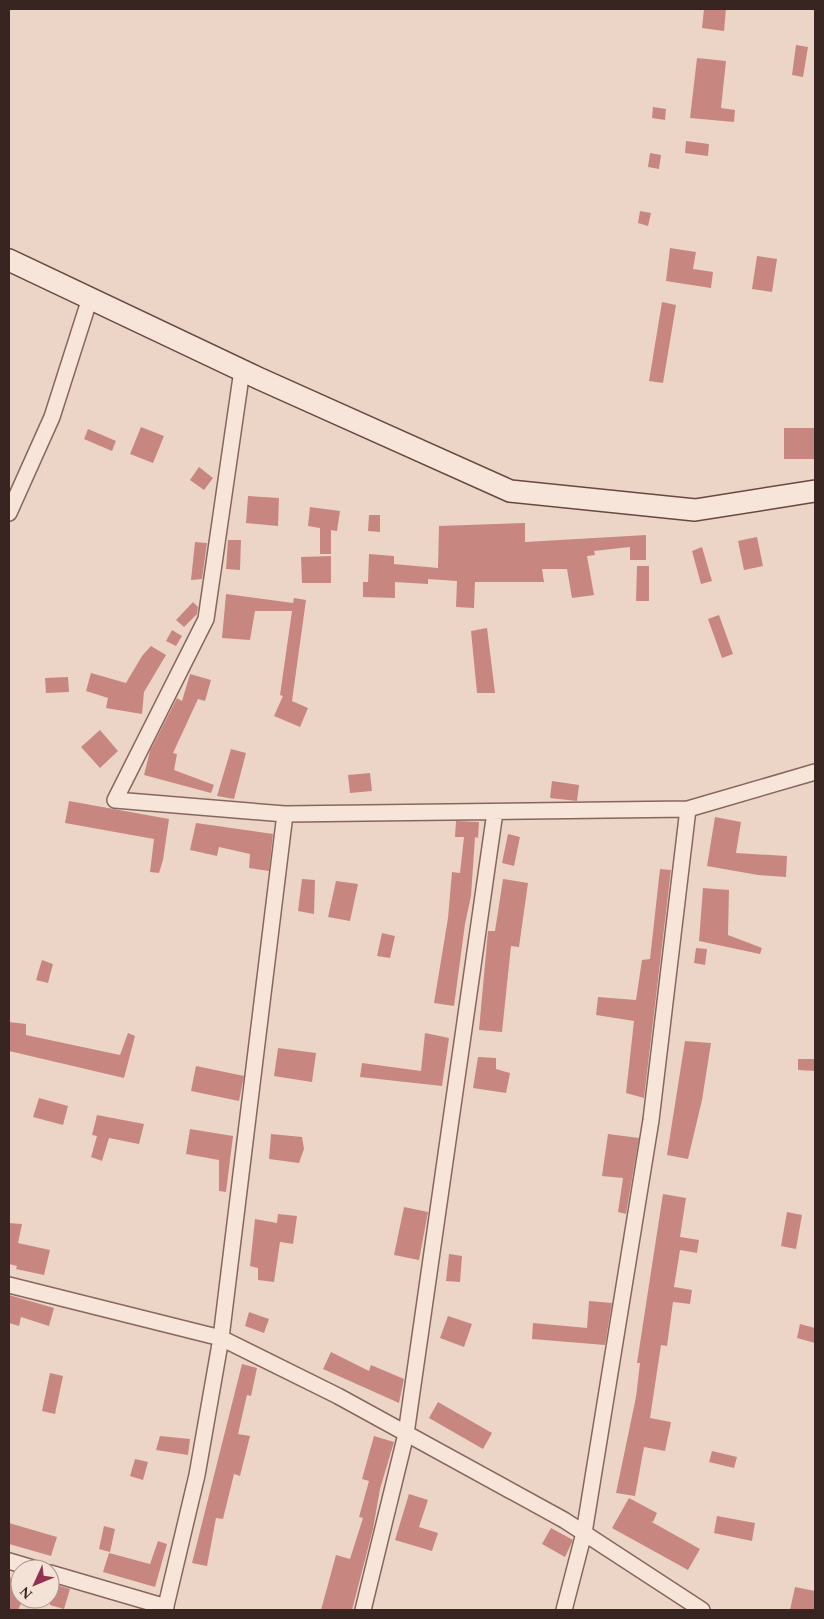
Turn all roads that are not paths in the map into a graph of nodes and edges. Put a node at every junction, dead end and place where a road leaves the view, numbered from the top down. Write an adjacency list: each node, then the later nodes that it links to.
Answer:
1 (9, 260): 2 (main road)
2 (90, 298): 3 (main road); 5 (street)
3 (242, 370): 4 (main road); 9 (street)
4 (815, 491)
5 (9, 513)
6 (815, 772): 7 (street)
7 (688, 809): 8 (street); 13 (street)
8 (495, 812): 9 (street); 12 (street)
9 (285, 814): 11 (street)
10 (9, 1285): 11 (street)
11 (221, 1338): 12 (street); 15 (street)
12 (406, 1434): 13 (street); 16 (street)
13 (584, 1533): 17 (street); 18 (street)
14 (60, 1576): 15 (street)
15 (165, 1608)
16 (363, 1610)
17 (564, 1610)
18 (702, 1610)

